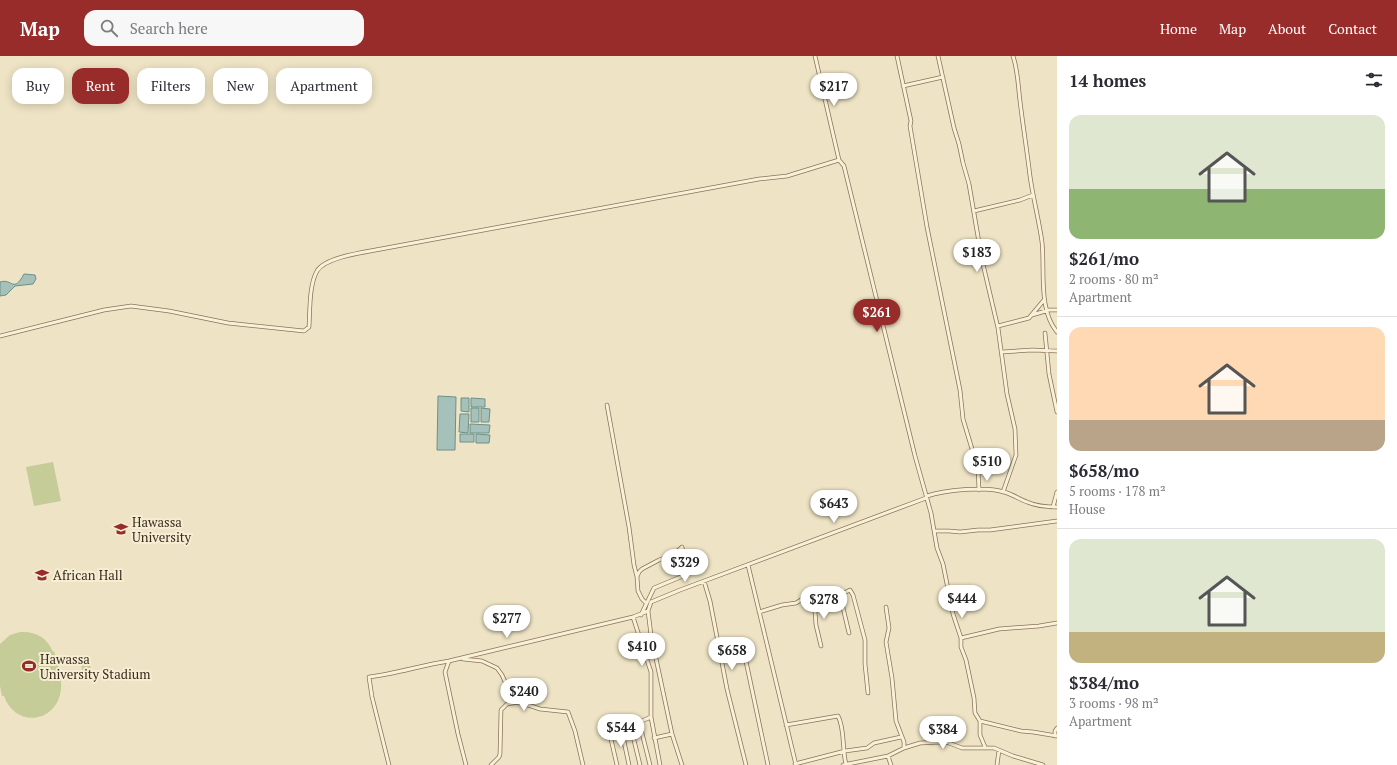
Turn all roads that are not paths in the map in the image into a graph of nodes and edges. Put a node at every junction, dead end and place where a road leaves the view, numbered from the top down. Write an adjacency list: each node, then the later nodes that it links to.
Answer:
1 (815, 56): 7 (street)
2 (897, 56): 6 (street)
3 (938, 56): 5 (street)
4 (1014, 56): 8 (street)
5 (942, 77): 6 (street); 9 (street)
6 (903, 86): 23 (street)
7 (839, 160): 17 (street); 26 (street)
8 (1034, 195): 9 (street); 10 (street)
9 (974, 211): 14 (street)
10 (1044, 300): 12 (street); 13 (street)
11 (1057, 310): 12 (street)
12 (1046, 311): 13 (street); 15 (street)
13 (1032, 314): 14 (street)
14 (998, 326): 20 (street)
15 (1057, 332)
16 (1045, 333): 18 (street)
17 (0, 336)
18 (1047, 350): 19 (street); 20 (street); 22 (street)
19 (1057, 351)
20 (1002, 352): 24 (street)
21 (608, 405): 31 (street)
22 (1057, 412)
23 (979, 490): 24 (street); 26 (street)
24 (1003, 492): 27 (street)
25 (1057, 492): 27 (street)
26 (926, 498): 29 (street); 30 (street)
27 (1055, 507)
28 (1057, 521): 29 (street)
29 (934, 531): 43 (street)
30 (748, 565): 32 (street); 38 (street)
31 (638, 577): 35 (street); 35 (street)
32 (704, 581): 37 (street); 78 (street)
33 (840, 595): 34 (street); 42 (street); 48 (street)
34 (814, 597): 38 (street); 45 (street)
35 (646, 603): 39 (street)
36 (886, 607): 59 (street)
37 (648, 611): 39 (street); 56 (street)
38 (759, 612): 53 (street)
39 (641, 615): 40 (street)
40 (633, 617): 46 (street); 50 (street)
41 (1057, 623): 43 (street)
42 (849, 633)
43 (961, 638): 52 (street)
44 (739, 640): 79 (street)
45 (821, 646)
46 (457, 659): 47 (street); 49 (street)
47 (448, 661): 68 (street); 69 (street)
48 (868, 693)
49 (519, 702): 70 (street); 71 (street)
50 (650, 717): 51 (street); 60 (street)
51 (639, 721): 73 (street); 75 (street)
52 (980, 721): 58 (street); 61 (street)
53 (786, 725): 64 (street); 66 (street)
54 (1057, 728): 58 (street)
55 (632, 732): 74 (street)
56 (672, 734): 60 (street); 77 (street)
57 (610, 735): 72 (street)
58 (1056, 736)
59 (901, 737): 62 (street); 64 (street)
60 (654, 738): 76 (street)
61 (985, 747): 62 (street); 63 (street)
62 (904, 748): 65 (street)
63 (999, 750): 81 (street); 82 (street)
64 (845, 751): 66 (street); 67 (street)
65 (888, 756): 67 (street); 80 (street)
66 (796, 764)
67 (845, 764)
68 (390, 765)
69 (466, 765)
70 (491, 765)
71 (583, 765)
72 (617, 765)
73 (629, 765)
74 (640, 765)
75 (650, 765)
76 (660, 765)
77 (682, 765)
78 (746, 765)
79 (768, 765)
80 (891, 765)
81 (997, 765)
82 (1043, 765)

